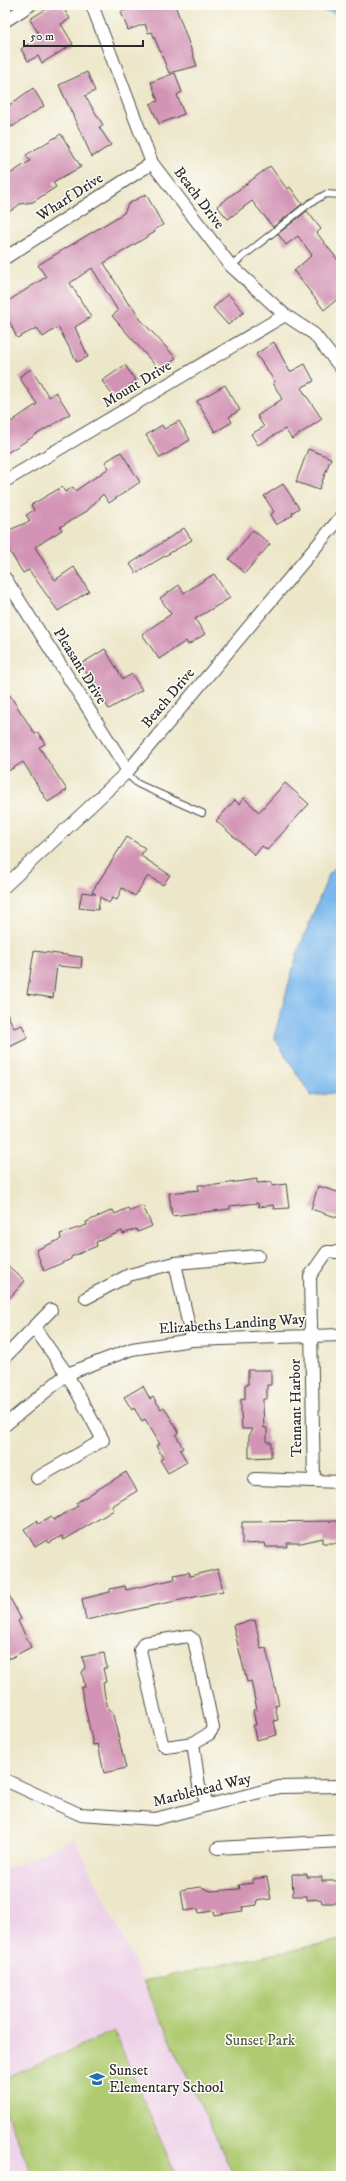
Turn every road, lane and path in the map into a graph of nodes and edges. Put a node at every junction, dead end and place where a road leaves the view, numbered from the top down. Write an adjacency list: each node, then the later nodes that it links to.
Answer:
1 (30, 5): 3 (street)
2 (92, 5): 4 (street, Beach Drive)
3 (5, 21)
4 (152, 163): 6 (street, Wharf Drive); 7 (street, Beach Drive)
5 (341, 195): 7 (lane)
6 (5, 258)
7 (231, 266): 8 (street, Beach Drive)
8 (285, 315): 9 (street, Beach Drive); 10 (street, Mount Drive)
9 (341, 368)
10 (5, 481)
11 (341, 517): 13 (street, Beach Drive)
12 (5, 578): 13 (street, Pleasant Drive)
13 (127, 772): 14 (lane); 15 (street, Beach Drive)
14 (202, 813)
15 (5, 886)
16 (341, 1252): 22 (street, Tennant Harbor)
17 (258, 1256): 18 (street)
18 (175, 1263): 19 (street); 24 (street)
19 (86, 1298)
20 (51, 1310): 21 (street)
21 (34, 1327): 25 (street); 26 (street)
22 (311, 1335): 23 (street, Elizabeths Landing Way); 24 (street, Elizabeths Landing Way); 30 (street, Tennant Harbor)
23 (341, 1335)
24 (192, 1340): 26 (street, Elizabeths Landing Way)
25 (5, 1357)
26 (67, 1374): 27 (street, Elizabeths Landing Way); 28 (street)
27 (5, 1425)
28 (36, 1478)
29 (255, 1479): 30 (street)
30 (314, 1481): 31 (street)
31 (341, 1482)
32 (193, 1743): 32 (street); 35 (street)
33 (5, 1780): 35 (street, Marblehead Way)
34 (341, 1786): 35 (street, Marblehead Way)
35 (208, 1806)
36 (341, 1841): 37 (street)
37 (218, 1848)

